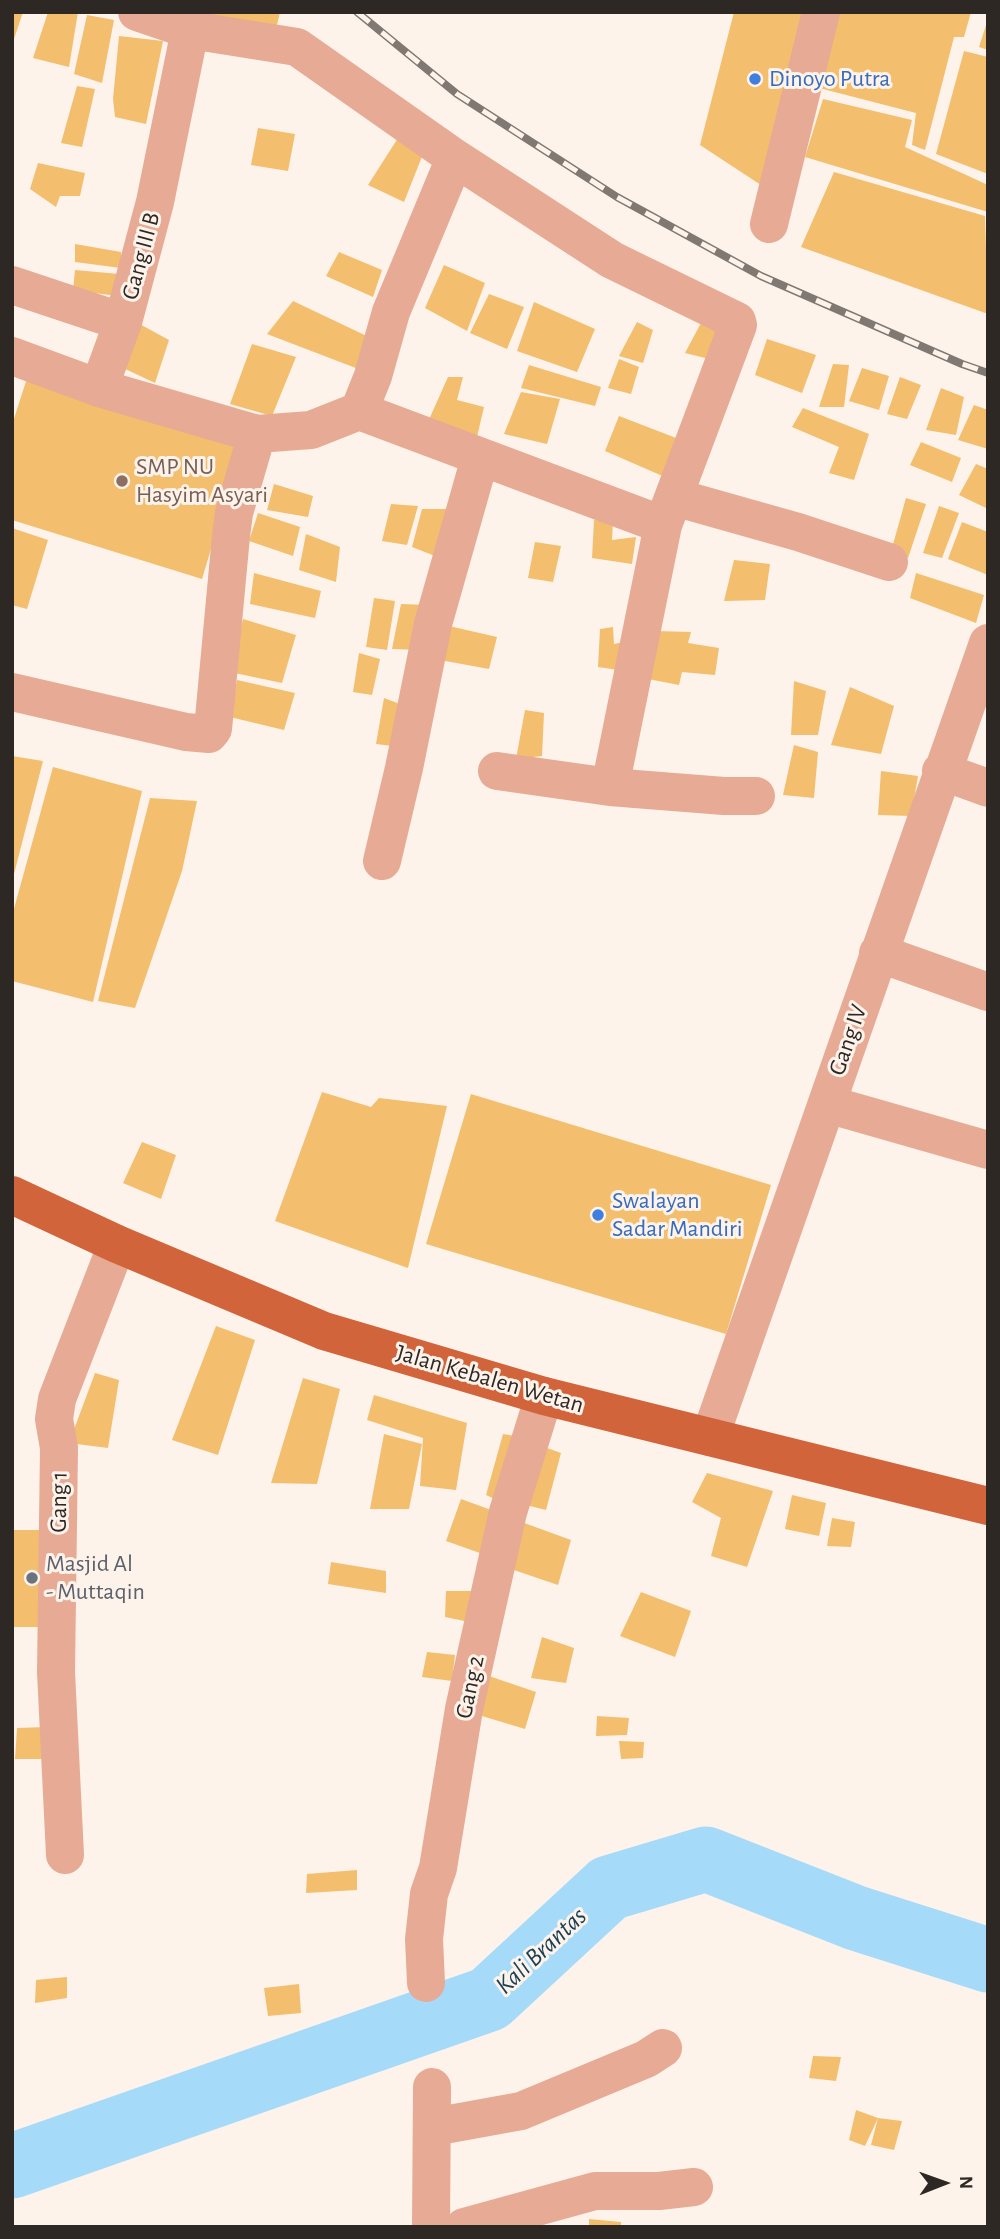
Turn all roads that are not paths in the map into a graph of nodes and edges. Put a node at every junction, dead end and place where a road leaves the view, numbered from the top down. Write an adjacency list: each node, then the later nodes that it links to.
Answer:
1 (137, 12): 3 (street)
2 (821, 12): 5 (street)
3 (190, 30): 4 (street); 7 (street, Gang III B)
4 (456, 158): 10 (street); 13 (street)
5 (769, 225)
6 (12, 285): 7 (street)
7 (123, 322): 9 (street, Gang III B)
8 (12, 357): 9 (street)
9 (99, 388): 11 (street)
10 (359, 411): 11 (street); 12 (street)
11 (257, 434): 16 (street)
12 (480, 458): 13 (street); 22 (street)
13 (669, 511): 14 (street); 19 (street)
14 (889, 562)
15 (988, 643): 18 (street, Gang IV)
16 (12, 692)
17 (497, 771): 19 (street)
18 (941, 771): 20 (street); 23 (street, Gang IV)
19 (610, 787): 21 (street)
20 (988, 788)
21 (756, 796)
22 (382, 861)
23 (878, 953): 24 (street); 25 (street, Gang IV)
24 (988, 992)
25 (827, 1104): 26 (street); 30 (street, Gang IV)
26 (988, 1150)
27 (12, 1195): 28 (main road, Jalan Kebalen Wetan)
28 (117, 1244): 29 (main road, Jalan Kebalen Wetan); 32 (street, Gang 1)
29 (544, 1396): 30 (main road, Jalan Kebalen Wetan); 33 (street, Gang 2)
30 (710, 1437): 31 (main road, Jalan Kebalen Wetan)
31 (988, 1506)
32 (65, 1855)
33 (426, 1983)
34 (663, 2048): 36 (street)
35 (432, 2087): 36 (street)
36 (433, 2127): 38 (street)
37 (694, 2187): 39 (street)
38 (430, 2227)
39 (464, 2227)

